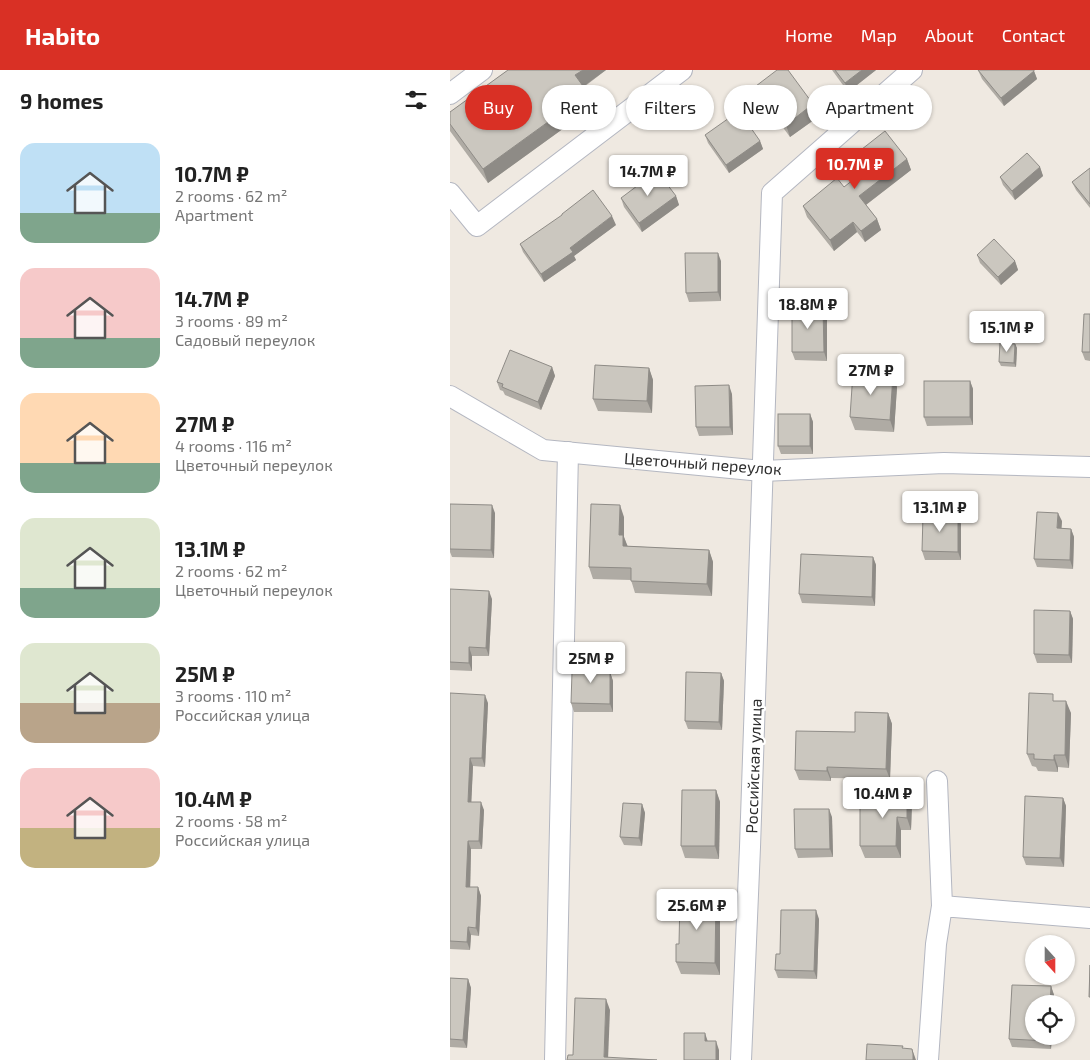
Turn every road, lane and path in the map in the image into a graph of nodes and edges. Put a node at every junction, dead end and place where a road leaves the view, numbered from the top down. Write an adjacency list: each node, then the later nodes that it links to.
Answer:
1 (482, 70): 4 (street)
2 (682, 70): 5 (street)
3 (912, 70): 9 (street, Российская улица)
4 (450, 94)
5 (450, 193)
6 (450, 396): 7 (street, Цветочный переулок)
7 (568, 452): 9 (street, Цветочный переулок); 13 (street)
8 (1090, 467): 9 (street, Цветочный переулок)
9 (762, 471): 14 (street, Российская улица)
10 (937, 781): 11 (street)
11 (942, 906): 12 (street); 15 (street)
12 (1090, 918)
13 (555, 1060)
14 (741, 1060)
15 (928, 1060)

